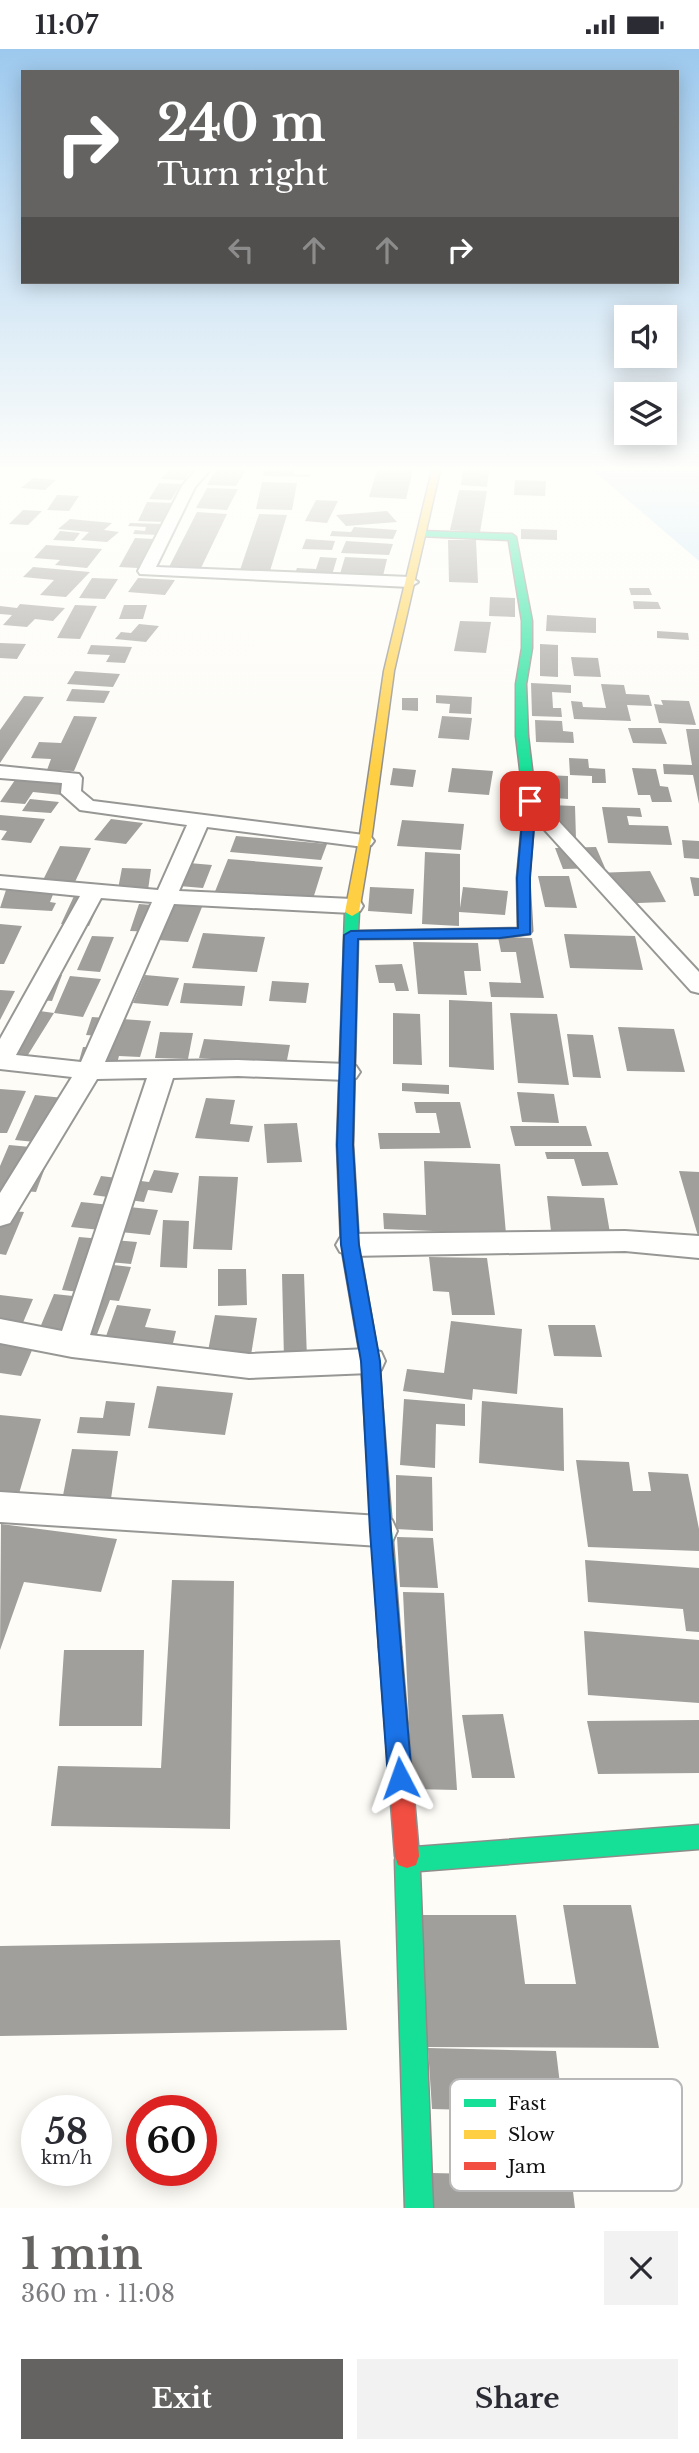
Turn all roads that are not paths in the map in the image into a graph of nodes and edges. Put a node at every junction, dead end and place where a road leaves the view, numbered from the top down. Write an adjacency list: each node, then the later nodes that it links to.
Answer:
1 (146, 571): 4 (street)
2 (413, 571): 4 (main road)
3 (518, 571): 6 (main road)
4 (410, 582): 8 (main road)
5 (0, 772): 7 (street)
6 (530, 801): 13 (main road); 14 (street)
7 (200, 820): 8 (street); 11 (street)
8 (364, 841): 12 (main road)
9 (0, 882): 10 (street)
10 (95, 889): 11 (street); 15 (street)
11 (164, 897): 12 (street); 17 (street)
12 (352, 906): 13 (main road)
13 (351, 935): 18 (main road)
14 (699, 986)
15 (0, 1061): 17 (street)
16 (163, 1069): 17 (street); 18 (street); 23 (street)
17 (89, 1071): 19 (street)
18 (347, 1072): 20 (main road)
19 (0, 1216)
20 (350, 1245): 21 (street); 24 (main road)
21 (699, 1247)
22 (0, 1331): 23 (street)
23 (72, 1345): 24 (street)
24 (370, 1361): 26 (main road)
25 (0, 1507): 26 (street)
26 (380, 1531): 28 (main road)
27 (699, 1837): 28 (main road)
28 (407, 1860): 29 (main road)
29 (419, 2208)

